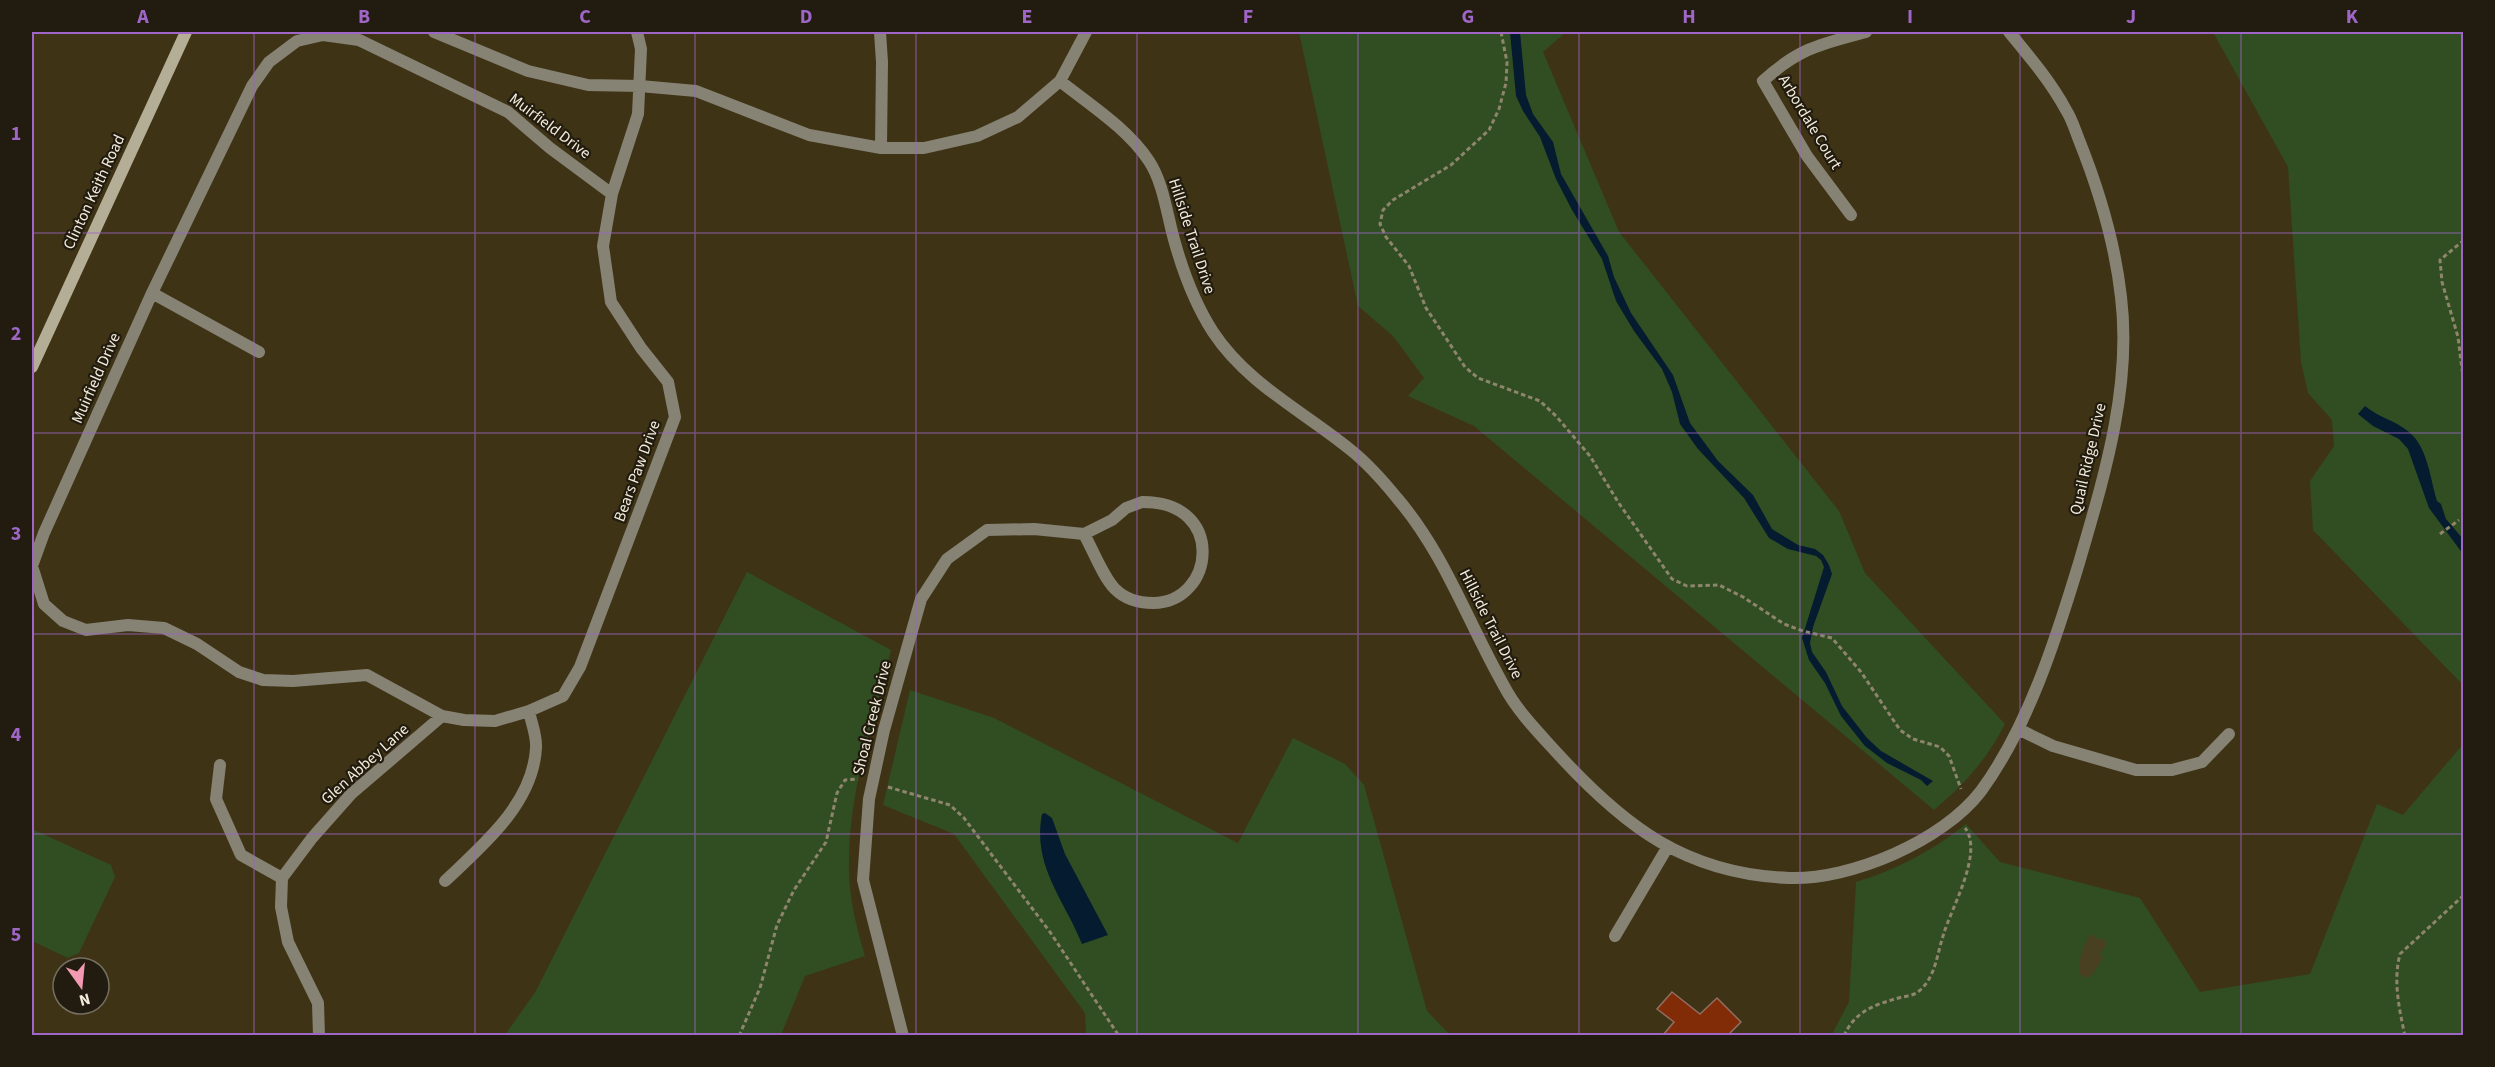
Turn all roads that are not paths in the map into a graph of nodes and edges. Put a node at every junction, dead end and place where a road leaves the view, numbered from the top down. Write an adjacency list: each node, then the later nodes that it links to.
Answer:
1 (186, 32): 15 (main road, Clinton Keith Road)
2 (434, 32): 9 (street)
3 (637, 32): 9 (street, Bears Paw Drive)
4 (880, 32): 10 (street)
5 (1086, 32): 8 (street)
6 (1866, 32): 12 (street, Arbordale Court)
7 (2008, 32): 19 (street, Quail Ridge Drive)
8 (1060, 81): 10 (street); 22 (street, Hillside Trail Drive)
9 (640, 86): 10 (street); 11 (street, Bears Paw Drive)
10 (881, 148)
11 (612, 194): 13 (street, Muirfield Drive); 17 (street, Bears Paw Drive)
12 (1851, 215)
13 (152, 293): 14 (street); 18 (street, Muirfield Drive)
14 (259, 352)
15 (32, 367)
16 (1084, 534): 16 (street); 27 (street, Shoal Creek Drive)
17 (529, 711): 18 (street, Muirfield Drive); 24 (street)
18 (442, 716): 23 (street, Glen Abbey Lane)
19 (2018, 729): 20 (street); 22 (street, Hillside Trail Drive)
20 (2229, 734)
21 (220, 765): 23 (street)
22 (1667, 848): 25 (street)
23 (282, 878): 26 (street)
24 (445, 882)
25 (1615, 936)
26 (319, 1035)
27 (903, 1035)

